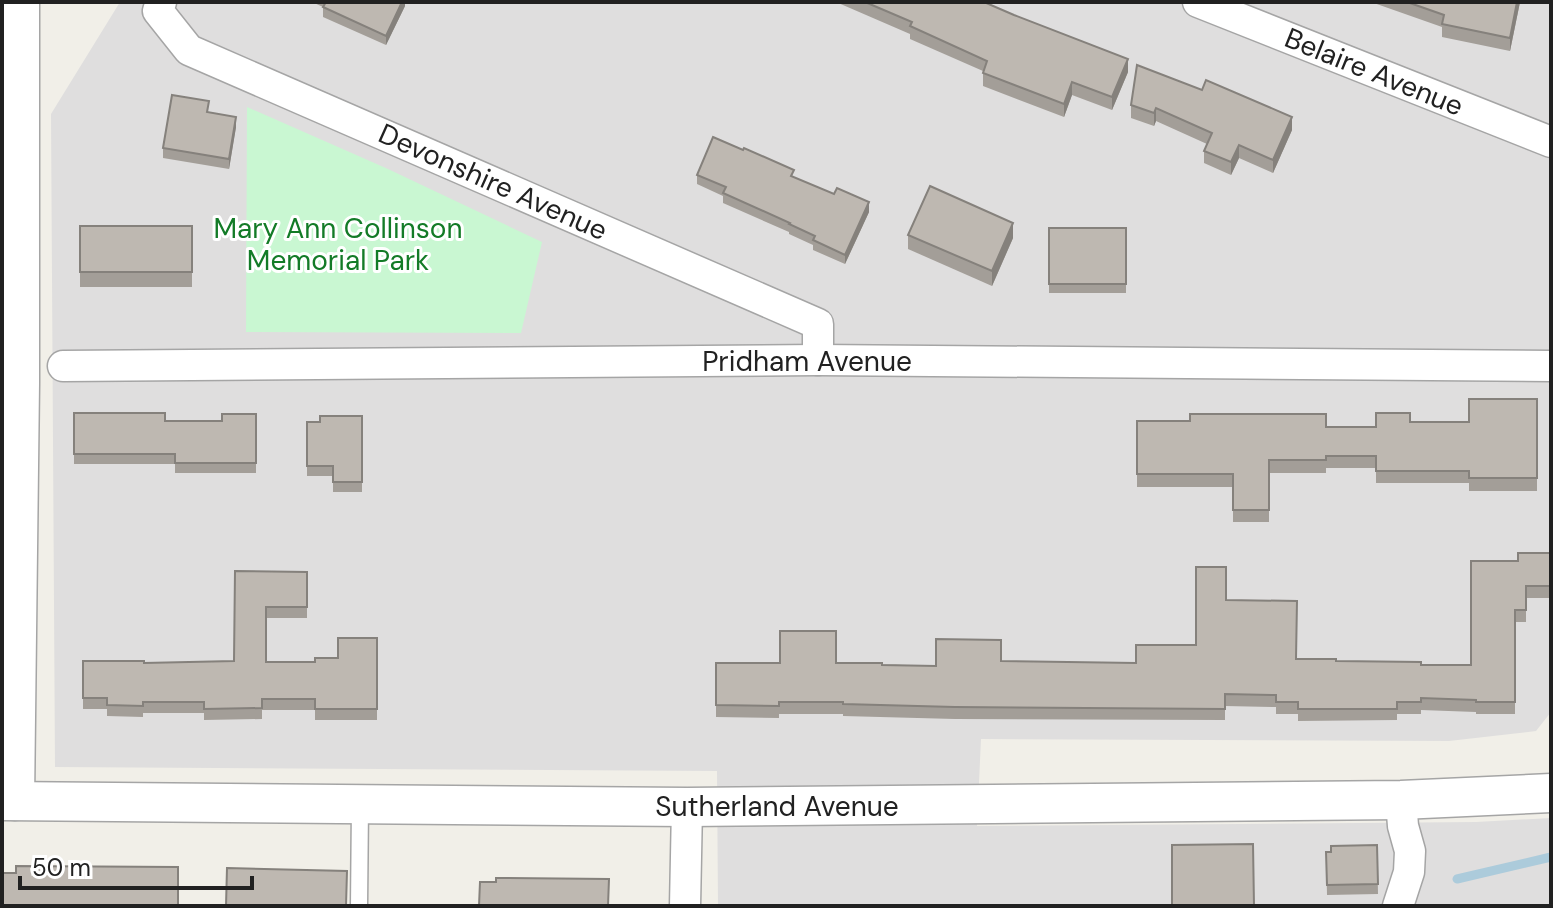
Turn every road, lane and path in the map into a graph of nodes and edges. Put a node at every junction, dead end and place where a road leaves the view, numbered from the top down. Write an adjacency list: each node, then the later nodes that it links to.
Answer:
1 (20, 2): 5 (street)
2 (161, 2): 6 (street, Devonshire Avenue)
3 (1198, 2): 4 (street, Belaire Avenue)
4 (1551, 142)
5 (11, 292): 11 (street)
6 (818, 360): 7 (street, Pridham Avenue); 8 (street, Pridham Avenue)
7 (63, 366)
8 (1551, 366)
9 (1551, 793): 10 (street, Sutherland Avenue)
10 (1401, 800): 13 (street, Sutherland Avenue); 16 (street)
11 (9, 801): 12 (street, Sutherland Avenue)
12 (360, 805): 13 (street, Sutherland Avenue); 14 (lane)
13 (687, 807): 15 (street)
14 (359, 906)
15 (685, 906)
16 (1398, 906)

